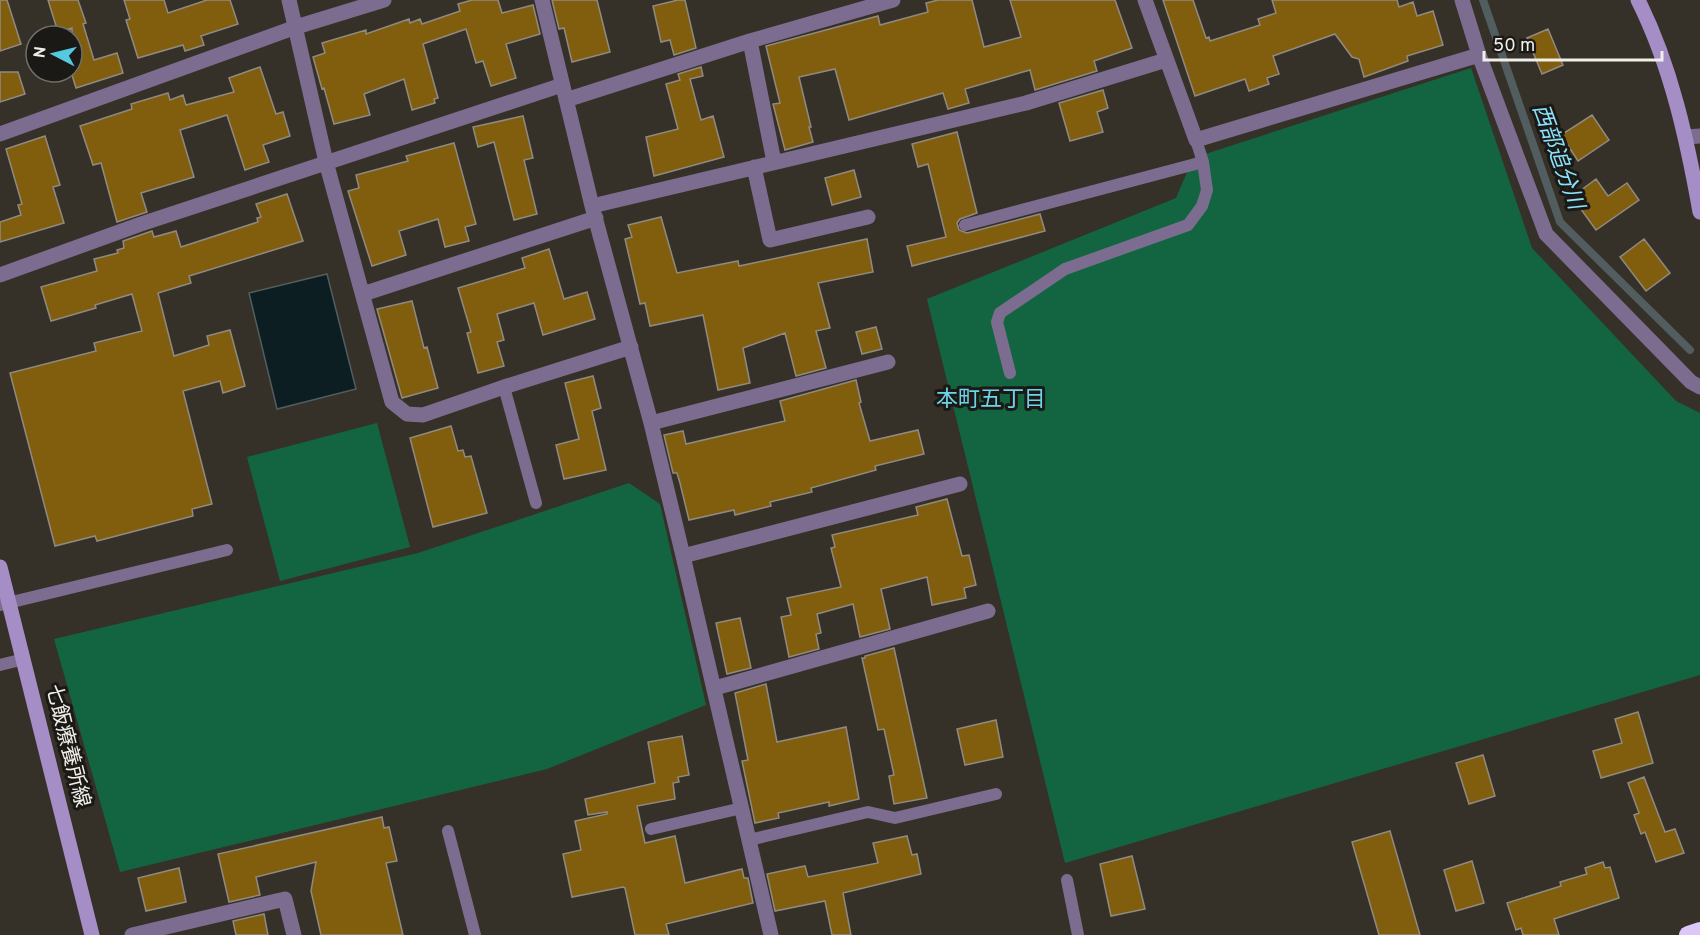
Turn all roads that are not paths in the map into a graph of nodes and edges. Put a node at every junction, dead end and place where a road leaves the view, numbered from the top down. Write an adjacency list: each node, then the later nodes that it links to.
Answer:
1 (290, 0): 8 (street)
2 (384, 0): 8 (street)
3 (542, 0): 12 (street)
4 (893, 0): 9 (street)
5 (1145, 0): 11 (street)
6 (1462, 0): 10 (street)
7 (1638, 0): 14 (main road)
8 (296, 27): 13 (street); 16 (street)
9 (750, 42): 12 (street); 17 (street)
10 (1479, 55): 15 (street); 30 (street)
11 (1166, 60): 15 (street); 17 (street)
12 (564, 92): 16 (street); 20 (street)
13 (0, 134)
14 (1693, 136): 21 (main road)
15 (1197, 140): 18 (lane)
16 (326, 162): 24 (street); 25 (street)
17 (774, 162): 19 (street)
18 (1203, 162): 23 (lane); 28 (lane)
19 (754, 167): 20 (street); 22 (street)
20 (594, 212): 25 (street); 26 (street)
21 (1700, 212)
22 (868, 217)
23 (964, 225)
24 (0, 274)
25 (363, 294): 29 (street)
26 (631, 347): 29 (street); 31 (street)
27 (888, 362): 31 (street)
28 (1010, 372)
29 (504, 387): 33 (lane)
30 (1700, 387)
31 (651, 423): 35 (street)
32 (960, 484): 35 (street)
33 (536, 502)
34 (227, 550): 37 (lane)
35 (683, 556): 41 (street)
36 (0, 567): 37 (main road, 七飯療養所線)
37 (5, 604): 39 (main road, 七飯療養所線)
38 (988, 611): 41 (street)
39 (24, 659): 40 (lane); 49 (main road, 七飯療養所線)
40 (0, 665)
41 (715, 688): 43 (street)
42 (996, 794): 46 (lane)
43 (742, 808): 44 (lane); 46 (street)
44 (651, 829)
45 (448, 831): 52 (lane)
46 (749, 840): 53 (street)
47 (1067, 880): 54 (lane)
48 (1700, 931): 55 (highway)
49 (92, 935)
50 (132, 935): 51 (street)
51 (294, 935)
52 (475, 935)
53 (771, 935)
54 (1078, 935)
55 (1688, 935)

